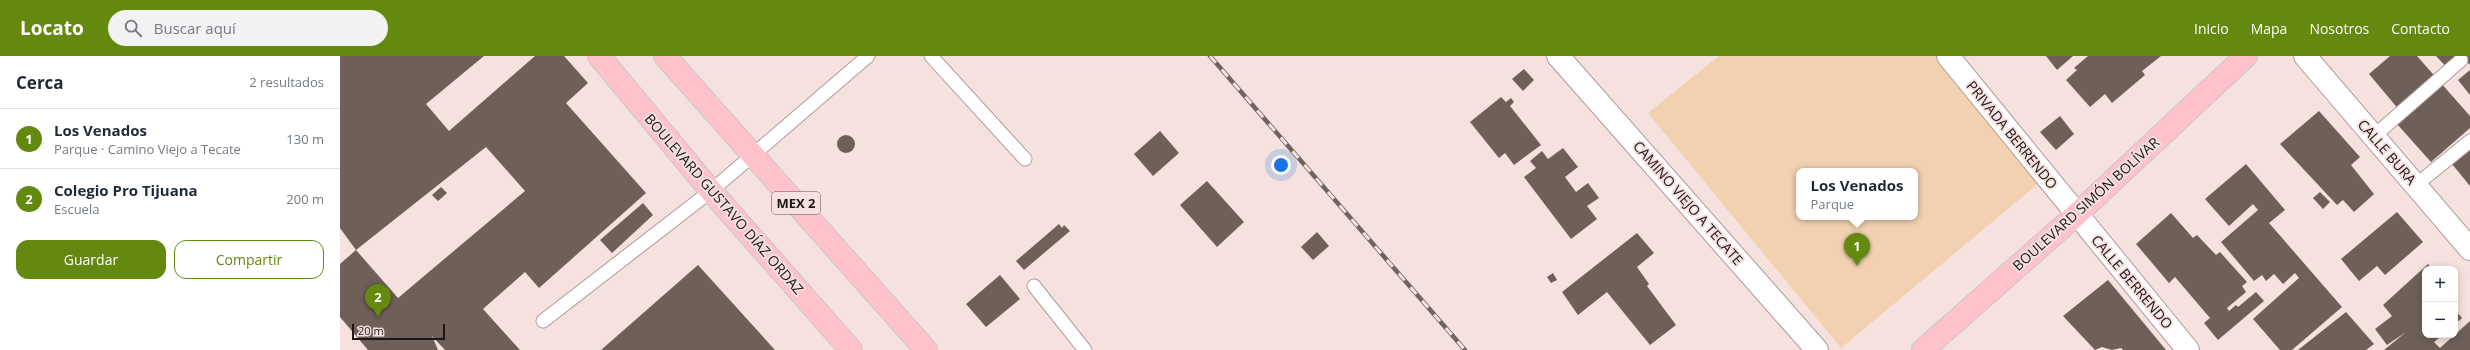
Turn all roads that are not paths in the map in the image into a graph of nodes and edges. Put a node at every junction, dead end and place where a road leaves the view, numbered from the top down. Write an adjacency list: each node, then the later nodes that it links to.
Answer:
1 (599, 56): 15 (main road, BOULEVARD GUSTAVO DÍAZ ORDAZ)
2 (665, 56): 12 (main road, MEX 2)
3 (868, 56): 12 (lane)
4 (931, 56): 13 (lane)
5 (1558, 56): 23 (street, CAMINO VIEJO A TECATE)
6 (1948, 56): 16 (street, PRIVADA BERRENDO)
7 (2246, 56): 16 (main road, BOULEVARD SIMÓN BOLÍVAR)
8 (2305, 56): 10 (street, CALLE BURA)
9 (2461, 60): 10 (lane)
10 (2374, 136): 14 (street, CALLE BURA)
11 (2470, 141): 14 (lane)
12 (754, 155): 15 (lane); 21 (main road, MEX 2)
13 (1025, 159)
14 (2416, 185): 17 (street, CALLE BURA)
15 (711, 191): 19 (lane); 20 (main road, BOULEVARD GUSTAVO DÍAZ ORDAZ)
16 (2076, 215): 24 (main road, BOULEVARD SIMÓN BOLÍVAR); 25 (street, CALLE BERRENDO)
17 (2469, 245)
18 (1034, 286): 22 (lane)
19 (543, 321)
20 (851, 350)
21 (926, 350)
22 (1085, 350)
23 (1817, 350)
24 (1923, 350)
25 (2188, 350)

